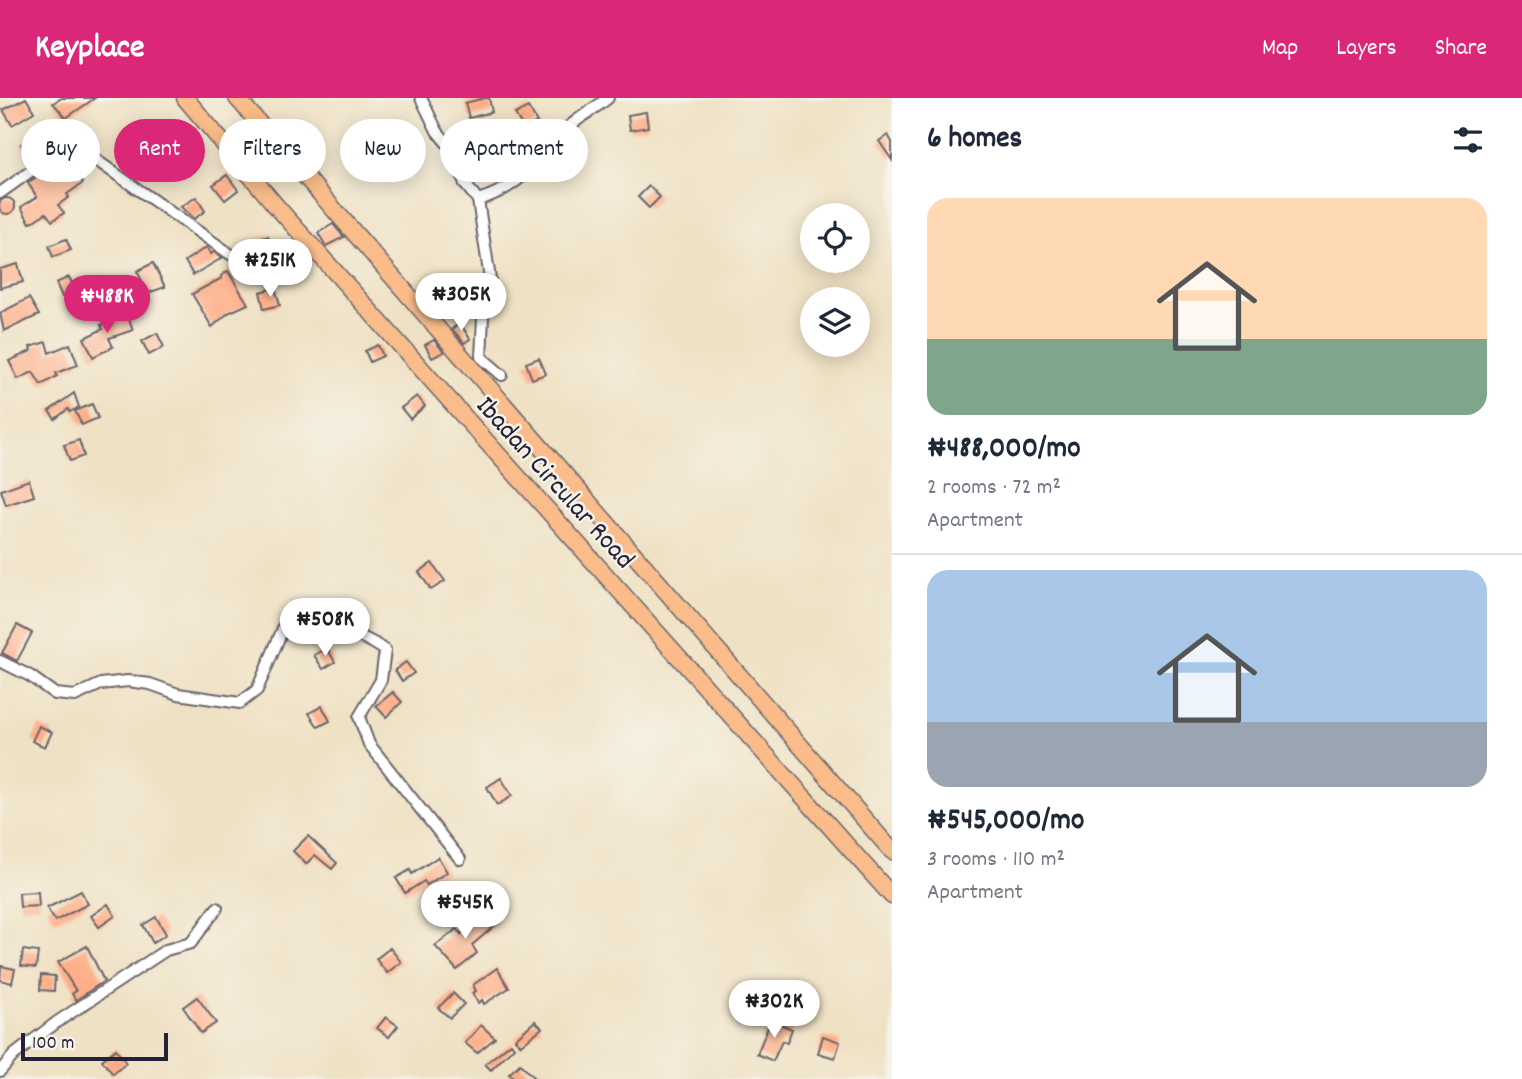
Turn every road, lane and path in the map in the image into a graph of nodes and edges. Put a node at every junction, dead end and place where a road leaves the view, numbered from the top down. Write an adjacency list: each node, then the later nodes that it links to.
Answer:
1 (185, 98): 12 (highway, Ibadan Circular Road)
2 (237, 98): 10 (highway, Ibadan Circular Road)
3 (421, 98): 6 (street)
4 (608, 98): 6 (street)
5 (0, 193): 7 (street)
6 (478, 200): 8 (street)
7 (230, 254)
8 (502, 375)
9 (0, 661): 11 (street)
10 (892, 850)
11 (460, 859)
12 (892, 896)
13 (216, 908): 14 (street)
14 (0, 1071)

